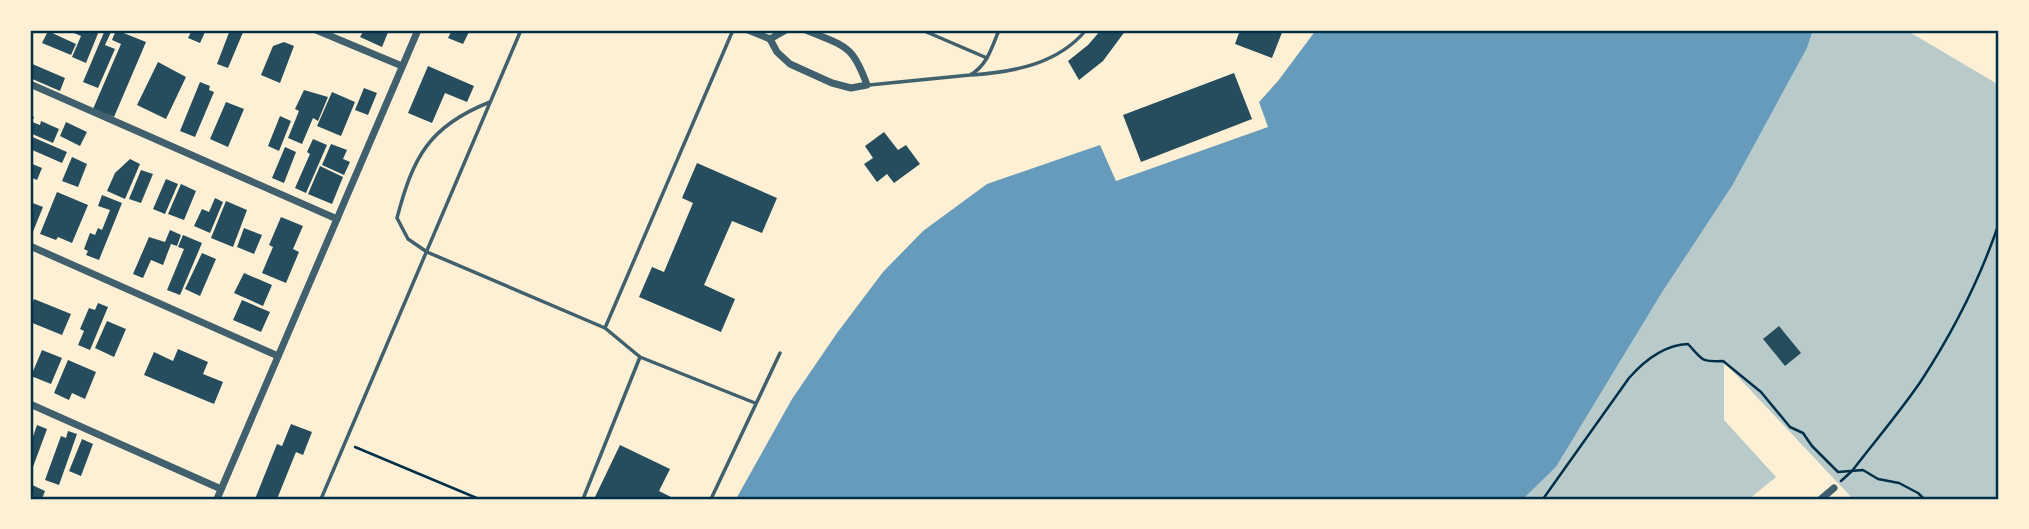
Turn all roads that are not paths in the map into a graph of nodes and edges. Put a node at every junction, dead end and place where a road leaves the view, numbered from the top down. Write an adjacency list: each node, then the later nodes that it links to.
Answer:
1 (316, 30): 13 (street)
2 (418, 30): 13 (street)
3 (521, 30): 17 (lane)
4 (733, 30): 21 (lane)
5 (748, 30): 11 (street)
6 (786, 30): 11 (street)
7 (806, 30): 16 (street)
8 (922, 30): 12 (lane)
9 (999, 30): 12 (lane)
10 (1086, 30): 14 (lane)
11 (770, 39): 16 (street)
12 (987, 58): 14 (lane)
13 (402, 66): 18 (street)
14 (970, 75): 16 (lane)
15 (30, 85): 18 (street)
16 (867, 85)
17 (490, 102): 20 (lane); 20 (lane)
18 (337, 219): 23 (street)
19 (30, 246): 23 (street)
20 (427, 251): 21 (lane); 30 (lane)
21 (605, 328): 24 (lane)
22 (780, 353): 25 (lane)
23 (278, 356): 28 (street)
24 (640, 358): 25 (lane); 31 (lane)
25 (755, 403): 32 (lane)
26 (30, 404): 28 (street)
27 (1834, 488): 33 (street)
28 (221, 489): 29 (street)
29 (216, 499)
30 (321, 499)
31 (583, 499)
32 (711, 499)
33 (1821, 499)

